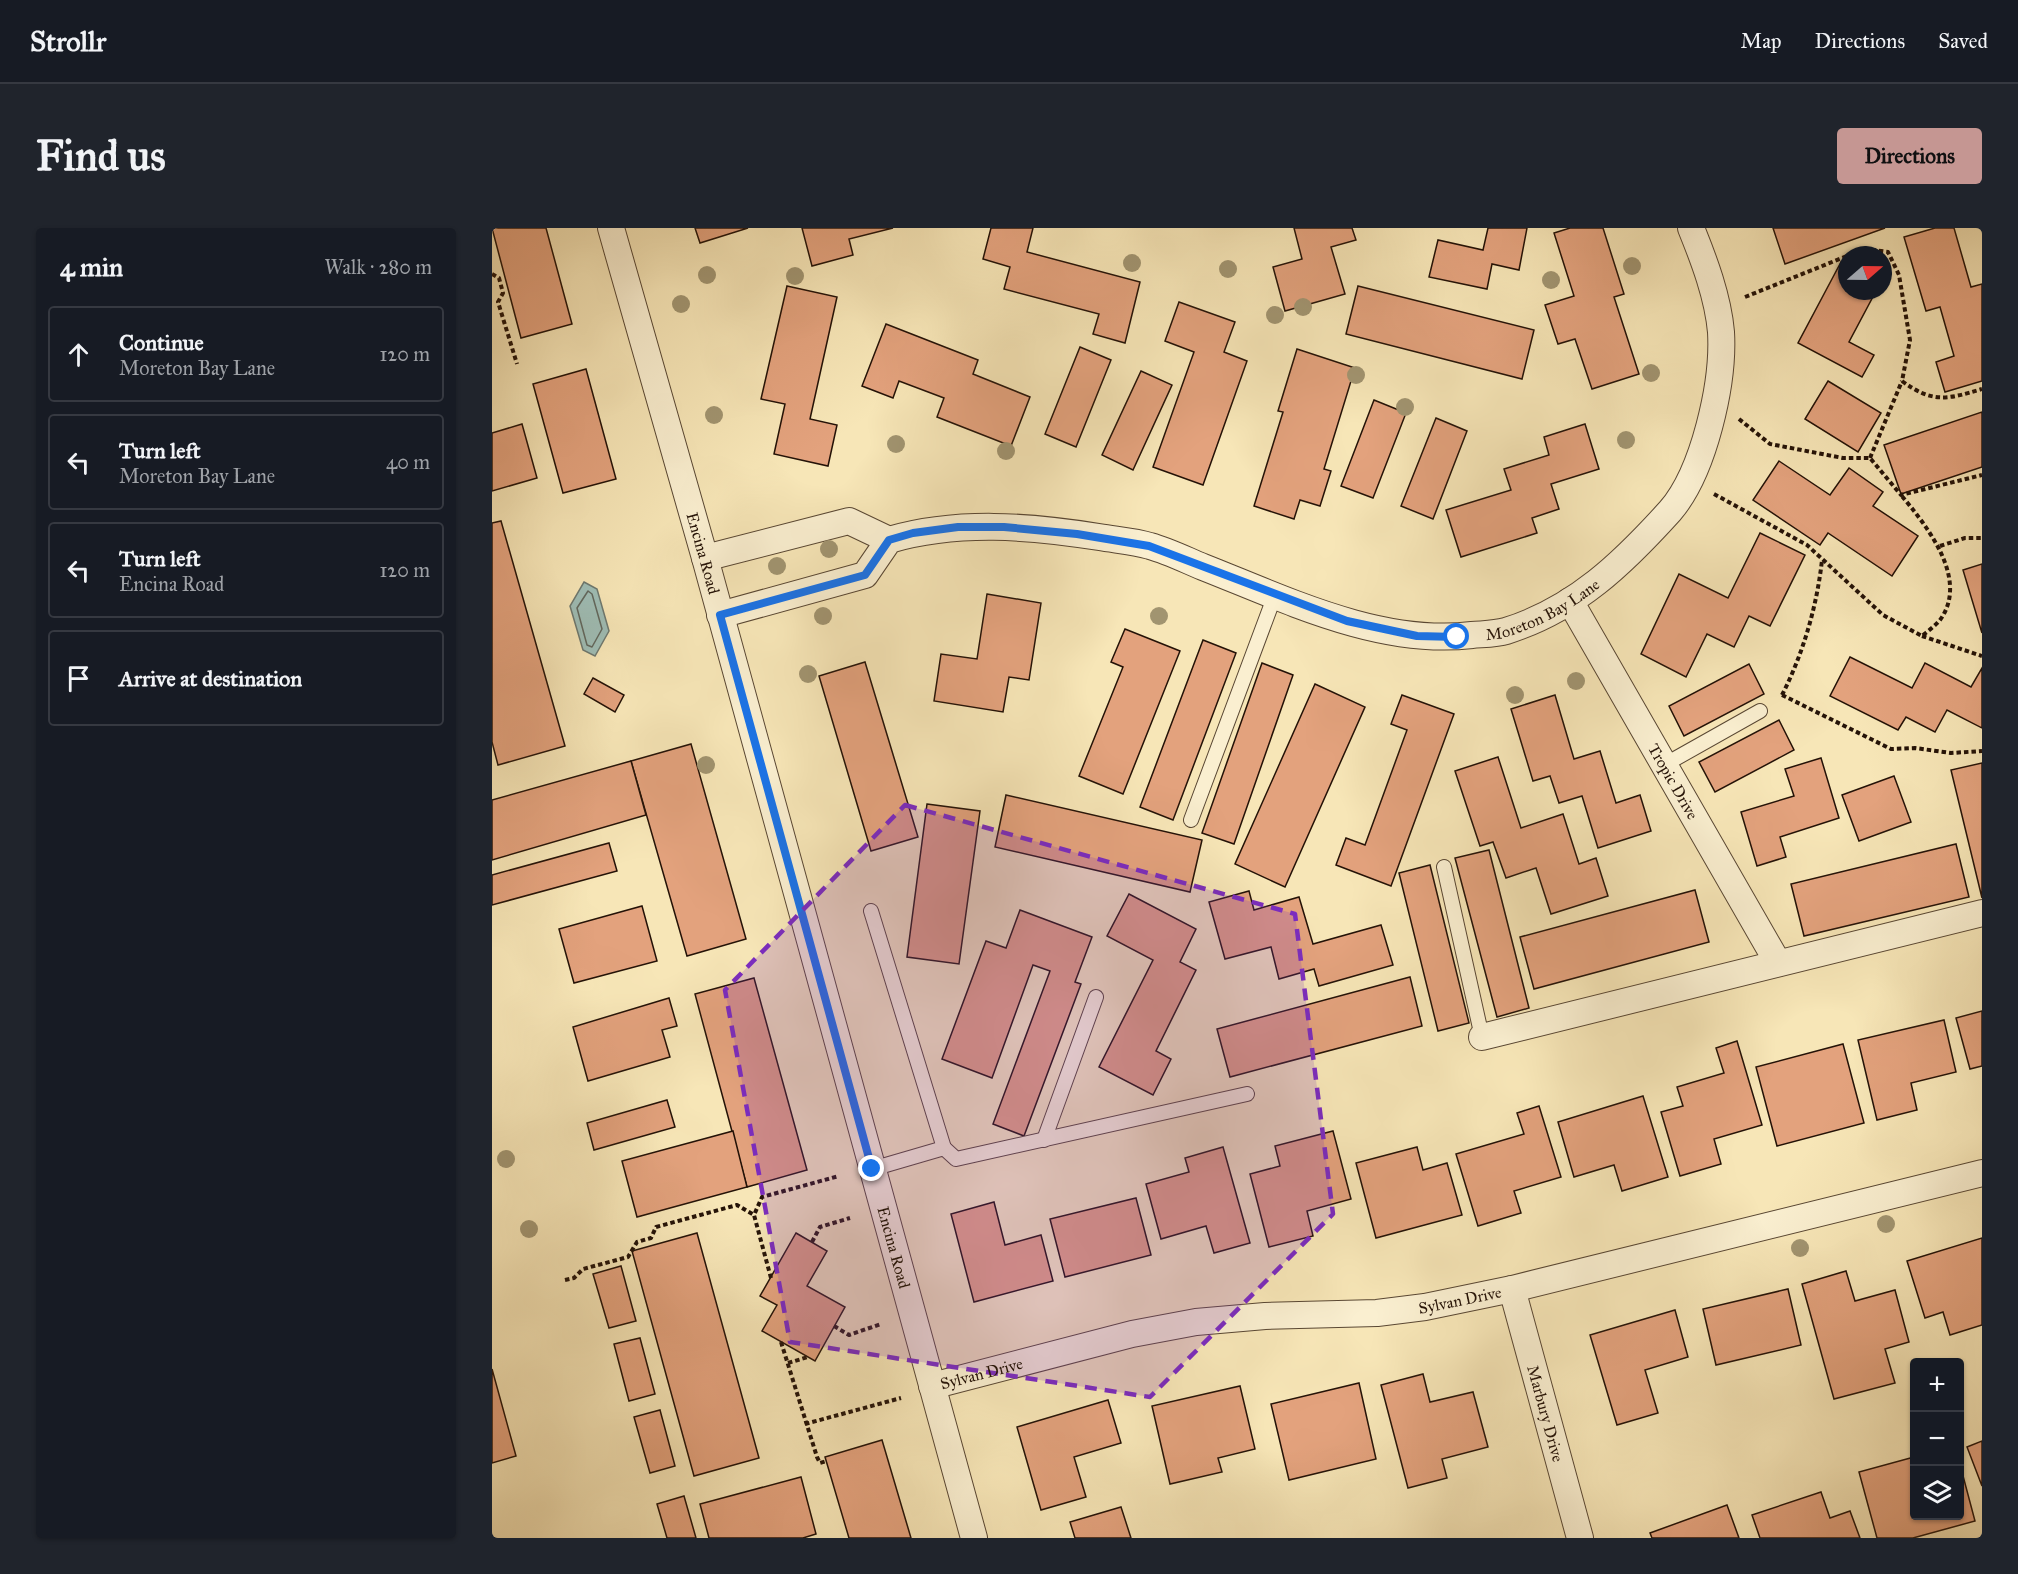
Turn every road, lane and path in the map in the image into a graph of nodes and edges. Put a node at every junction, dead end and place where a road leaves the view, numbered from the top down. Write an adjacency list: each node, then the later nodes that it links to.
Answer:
1 (611, 228): 18 (street, Encina Road)
2 (1691, 228): 6 (street, Moreton Bay Lane)
3 (1838, 260): 6 (path)
4 (1892, 260): 8 (path)
5 (492, 274): 7 (path)
6 (1714, 304): 10 (street, Moreton Bay Lane)
7 (517, 364)
8 (1902, 381): 9 (path); 11 (path)
9 (1982, 389)
10 (1711, 415): 11 (path); 13 (street, Moreton Bay Lane)
11 (1870, 458): 14 (path)
12 (1982, 475): 14 (path)
13 (1689, 479): 19 (path); 21 (street, Moreton Bay Lane)
14 (1901, 495): 17 (path)
15 (1982, 538): 17 (path)
16 (889, 540): 18 (street); 20 (street, Moreton Bay Lane); 22 (street)
17 (1940, 546): 23 (path)
18 (705, 558): 22 (street, Encina Road)
19 (1822, 559): 23 (path); 25 (path)
20 (1275, 595): 21 (street, Moreton Bay Lane); 29 (lane)
21 (1570, 601): 28 (street, Tropic Drive)
22 (720, 615): 39 (street, Encina Road)
23 (1922, 636): 24 (path)
24 (1982, 657)
25 (1782, 695): 26 (path); 27 (path)
26 (1760, 711): 28 (lane)
27 (1982, 751)
28 (1664, 765): 33 (street, Tropic Drive)
29 (1191, 820)
30 (1444, 867): 35 (lane)
31 (871, 910): 38 (lane)
32 (1982, 913): 33 (street)
33 (1778, 963): 35 (street)
34 (1096, 997): 37 (lane)
35 (1482, 1037)
36 (1247, 1094): 37 (lane)
37 (1044, 1140): 38 (lane)
38 (944, 1148): 39 (lane)
39 (872, 1169): 53 (street, Encina Road)
40 (1982, 1173): 47 (street, Sylvan Drive)
41 (839, 1176): 42 (path)
42 (754, 1215): 45 (path); 46 (path)
43 (850, 1218): 44 (path)
44 (812, 1242)
45 (771, 1278)
46 (565, 1280)
47 (1512, 1289): 53 (street, Sylvan Drive); 58 (street, Marbury Drive)
48 (881, 1324): 49 (path)
49 (834, 1326)
50 (781, 1342): 52 (path)
51 (808, 1357): 52 (path)
52 (788, 1363): 55 (path)
53 (932, 1386): 57 (street, Encina Road)
54 (901, 1398): 55 (path)
55 (805, 1424): 56 (path)
56 (827, 1461)
57 (974, 1538)
58 (1580, 1538)

